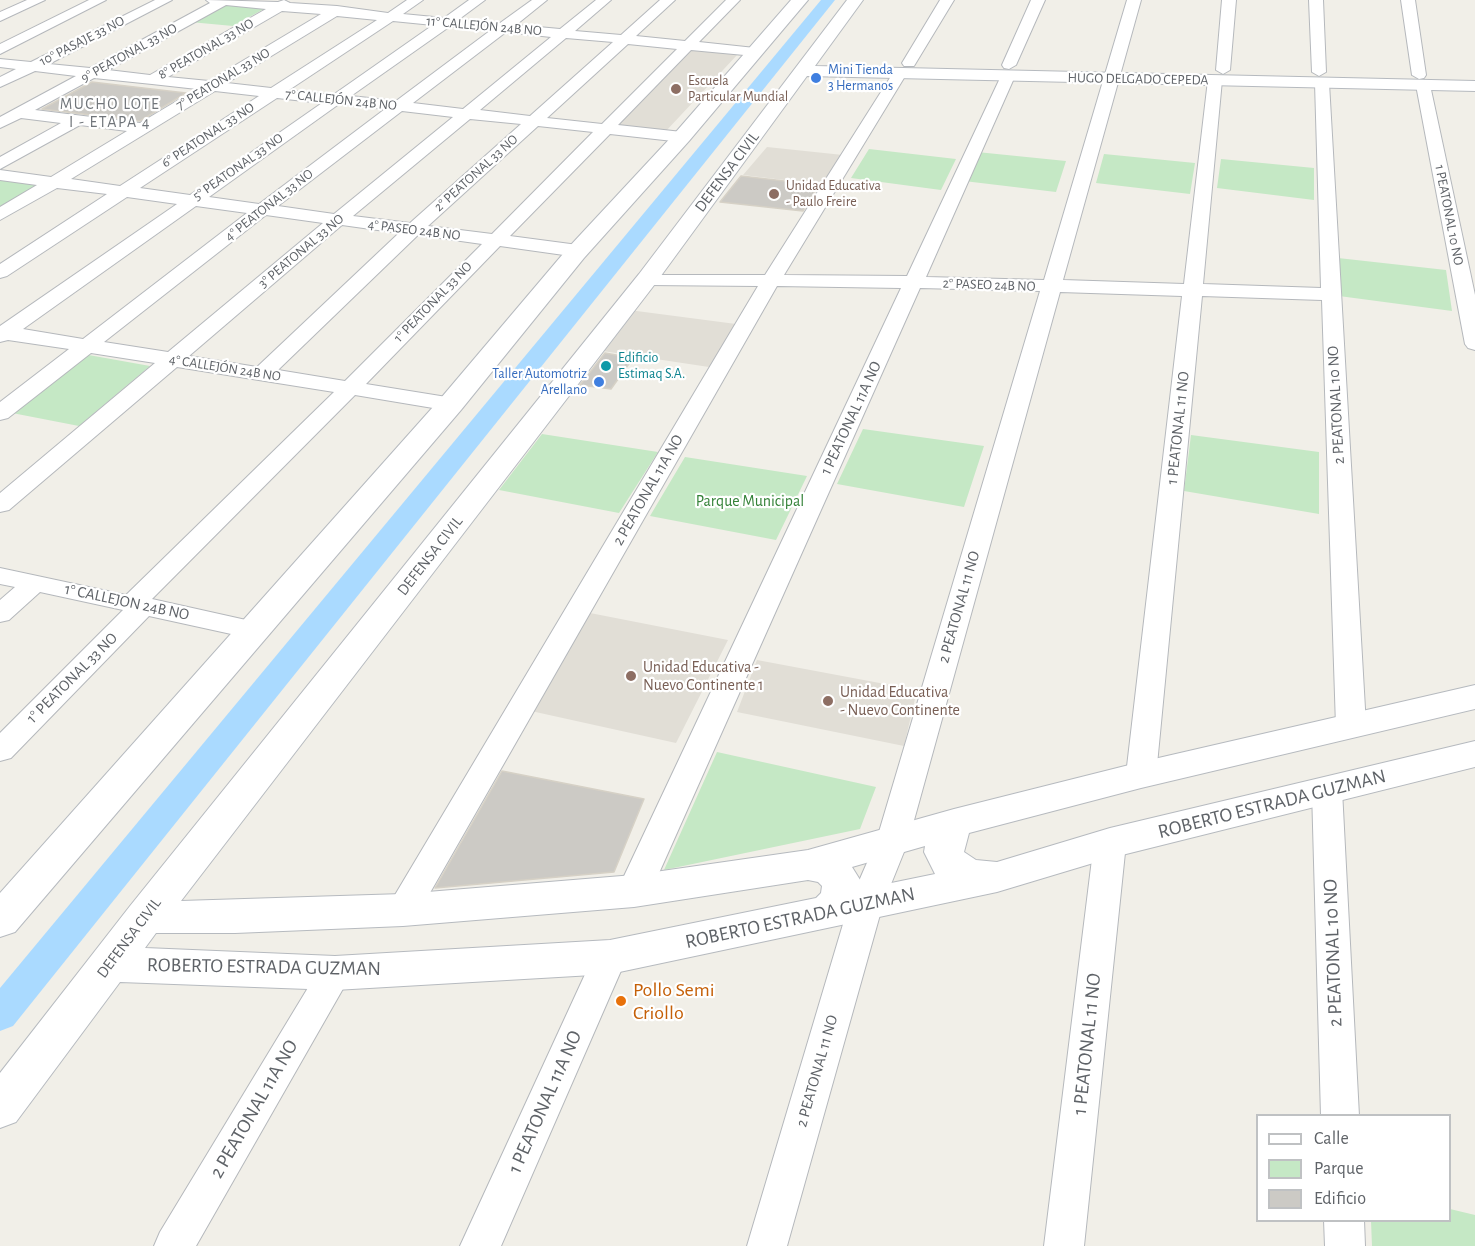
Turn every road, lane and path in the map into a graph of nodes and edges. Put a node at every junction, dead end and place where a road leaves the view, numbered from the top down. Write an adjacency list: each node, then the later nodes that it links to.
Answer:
1 (38, 0): 22 (street)
2 (99, 0): 29 (street)
3 (165, 0): 32 (street, 10° PASAJE 33 NO)
4 (221, 0): 20 (street, 11° CALLEJÓN 24B NO); 36 (street, 9° PEATONAL 33 NO)
5 (354, 0): 21 (street, 7° PEATONAL 33 NO)
6 (416, 0): 23 (street, 6° PEATONAL 33 NO)
7 (478, 0): 24 (street, 5° PEATONAL 33 NO)
8 (540, 0): 25 (street, 4° PEATONAL 33 NO)
9 (604, 0): 26 (street, 3° PEATONAL 33 NO)
10 (668, 0): 27 (street, 2° PEATONAL 33 NO)
11 (733, 0): 28 (street, 1° PEATONAL 33 NO)
12 (800, 0): 30 (street)
13 (855, 0): 33 (street, DEFENSA CIVIL)
14 (946, 0): 34 (street, 2 PEATONAL 11A NO)
15 (1038, 0): 35 (street, 1 PEATONAL 11A NO)
16 (1134, 0): 37 (street, 2 PEATONAL 11 NO)
17 (1229, 0): 38 (street, 1 PEATONAL 11 NO)
18 (1316, 0): 40 (street, 2 PEATONAL 10 NO)
19 (1408, 0): 42 (street, 1 PEATONAL 10 NO)
20 (286, 3): 21 (street, 11° CALLEJÓN 24B NO); 41 (street, 8° PEATONAL 33 NO)
21 (334, 12): 23 (street, 11° CALLEJÓN 24B NO); 44 (street, 7° PEATONAL 33 NO)
22 (0, 17)
23 (390, 17): 24 (street, 11° CALLEJÓN 24B NO); 46 (street, 6° PEATONAL 33 NO)
24 (446, 22): 25 (street, 11° CALLEJÓN 24B NO); 47 (street, 5° PEATONAL 33 NO)
25 (503, 28): 26 (street, 11° CALLEJÓN 24B NO); 48 (street, 4° PEATONAL 33 NO)
26 (563, 34): 27 (street, 11° CALLEJÓN 24B NO); 50 (street, 3° PEATONAL 33 NO)
27 (624, 39): 28 (street, 11° CALLEJÓN 24B NO); 52 (street, 2° PEATONAL 33 NO)
28 (687, 46): 30 (street, 11° CALLEJÓN 24B NO); 55 (street, 1° PEATONAL 33 NO)
29 (0, 50)
30 (755, 52): 56 (street)
31 (0, 63): 32 (street, 7° CALLEJÓN 24B NO)
32 (32, 66): 36 (street, 7° CALLEJÓN 24B NO); 43 (street, 10° PASAJE 33 NO)
33 (806, 66): 34 (street, HUGO DELGADO CEPEDA); 69 (street, DEFENSA CIVIL)
34 (904, 68): 35 (street, HUGO DELGADO CEPEDA); 70 (street, 2 PEATONAL 11A NO)
35 (1009, 70): 37 (street, HUGO DELGADO CEPEDA); 71 (street, 1 PEATONAL 11A NO)
36 (90, 73): 41 (street, 7° CALLEJÓN 24B NO); 49 (street, 9° PEATONAL 33 NO)
37 (1114, 73): 38 (street, HUGO DELGADO CEPEDA); 72 (street, 2 PEATONAL 11 NO)
38 (1219, 75): 40 (street, HUGO DELGADO CEPEDA); 73 (street, 1 PEATONAL 11 NO)
39 (1475, 76): 42 (street, HUGO DELGADO CEPEDA)
40 (1321, 77): 42 (street, HUGO DELGADO CEPEDA); 74 (street, 2 PEATONAL 10 NO)
41 (152, 80): 44 (street, 7° CALLEJÓN 24B NO)
42 (1421, 80): 45 (street, HUGO DELGADO CEPEDA); 76 (street, 1 PEATONAL 10 NO)
43 (0, 83)
44 (211, 86): 46 (street, 7° CALLEJÓN 24B NO); 54 (street, 7° PEATONAL 33 NO)
45 (1475, 86)
46 (273, 93): 47 (street, 7° CALLEJÓN 24B NO); 60 (street, 6° PEATONAL 33 NO)
47 (335, 99): 48 (street, 7° CALLEJÓN 24B NO); 61 (street, 5° PEATONAL 33 NO)
48 (398, 106): 50 (street, 7° CALLEJÓN 24B NO); 62 (street, 4° PEATONAL 33 NO)
49 (19, 113): 51 (street); 53 (street, 9° PEATONAL 33 NO)
50 (465, 114): 52 (street, 7° CALLEJÓN 24B NO); 64 (street, 3° PEATONAL 33 NO)
51 (77, 120): 54 (street); 57 (street)
52 (533, 121): 55 (street, 7° CALLEJÓN 24B NO); 65 (street, 2° PEATONAL 33 NO)
53 (0, 123)
54 (142, 128): 59 (street, 7° PEATONAL 33 NO)
55 (604, 129): 56 (street, 7° CALLEJÓN 24B NO); 66 (street, 1° PEATONAL 33 NO)
56 (682, 137): 67 (street)
57 (0, 164)
58 (0, 175): 59 (street, 4° PASEO 24B NO)
59 (54, 182): 60 (street, 4° PASEO 24B NO); 63 (street, 7° PEATONAL 33 NO)
60 (122, 191): 61 (street, 4° PASEO 24B NO); 68 (street, 6° PEATONAL 33 NO)
61 (191, 201): 62 (street, 4° PASEO 24B NO); 75 (street, 5° PEATONAL 33 NO)
62 (262, 210): 64 (street, 4° PASEO 24B NO); 77 (street, 4° PEATONAL 33 NO)
63 (0, 215)
64 (337, 220): 65 (street, 4° PASEO 24B NO); 78 (street, 3° PEATONAL 33 NO)
65 (413, 230): 66 (street, 4° PASEO 24B NO); 79 (street, 2° PEATONAL 33 NO)
66 (494, 240): 67 (street, 4° PASEO 24B NO); 80 (street, 1° PEATONAL 33 NO)
67 (578, 251): 81 (street)
68 (0, 272)
69 (647, 279): 70 (street, 2° PASEO 24B NO); 104 (street, DEFENSA CIVIL)
70 (771, 280): 71 (street, 2° PASEO 24B NO); 102 (street, 2 PEATONAL 11A NO)
71 (914, 282): 72 (street, 2° PASEO 24B NO); 100 (street, 1 PEATONAL 11A NO)
72 (1052, 287): 73 (street, 2° PASEO 24B NO); 96 (street, 2 PEATONAL 11 NO)
73 (1193, 291): 74 (street, 2° PASEO 24B NO); 93 (street, 1 PEATONAL 11 NO)
74 (1330, 294): 90 (street, 2 PEATONAL 10 NO)
75 (2, 333): 77 (street, 4° CALLEJÓN 24B NO)
76 (1475, 344)
77 (87, 347): 78 (street, 4° CALLEJÓN 24B NO); 82 (street, 4° PEATONAL 33 NO)
78 (174, 359): 79 (street, 4° CALLEJÓN 24B NO); 83 (street, 3° PEATONAL 33 NO)
79 (261, 374): 80 (street, 4° CALLEJÓN 24B NO)
80 (350, 388): 81 (street, 4° CALLEJÓN 24B NO); 86 (street, 1° PEATONAL 33 NO)
81 (451, 404): 88 (street)
82 (0, 413)
83 (0, 505)
84 (0, 576): 85 (street, 1° CALLEJON 24B NO)
85 (34, 583): 86 (street, 1° CALLEJON 24B NO); 87 (street)
86 (138, 604): 88 (street, 1° CALLEJON 24B NO); 91 (street, 1° PEATONAL 33 NO)
87 (0, 614)
88 (254, 630): 105 (street)
89 (1475, 697): 90 (street)
90 (1351, 726): 93 (street)
91 (0, 751)
92 (1475, 754): 94 (street, ROBERTO ESTRADA GUZMAN)
93 (1141, 776): 95 (street)
94 (1327, 790): 97 (street, ROBERTO ESTRADA GUZMAN); 110 (street, 2 PEATONAL 10 NO)
95 (954, 823): 96 (street); 99 (street)
96 (892, 842): 98 (street); 101 (street, 2 PEATONAL 11 NO)
97 (1110, 843): 99 (street, ROBERTO ESTRADA GUZMAN); 115 (street, 1 PEATONAL 11 NO)
98 (808, 865): 100 (street); 103 (street)
99 (997, 877): 101 (street, ROBERTO ESTRADA GUZMAN)
100 (634, 891): 102 (street)
101 (866, 904): 103 (street, ROBERTO ESTRADA GUZMAN); 114 (street, 2 PEATONAL 11 NO)
102 (403, 910): 104 (street)
103 (827, 913): 106 (street, ROBERTO ESTRADA GUZMAN)
104 (145, 916): 107 (street, DEFENSA CIVIL)
105 (0, 921)
106 (610, 957): 108 (street, ROBERTO ESTRADA GUZMAN); 113 (street, 1 PEATONAL 11A NO)
107 (109, 964): 108 (street, ROBERTO ESTRADA GUZMAN); 109 (street, DEFENSA CIVIL)
108 (335, 973): 112 (street, 2 PEATONAL 11A NO)
109 (0, 1108)
110 (1340, 1114)
111 (1344, 1222): 116 (street)
112 (174, 1246)
113 (480, 1246)
114 (767, 1246)
115 (1064, 1246)
116 (1345, 1246)

